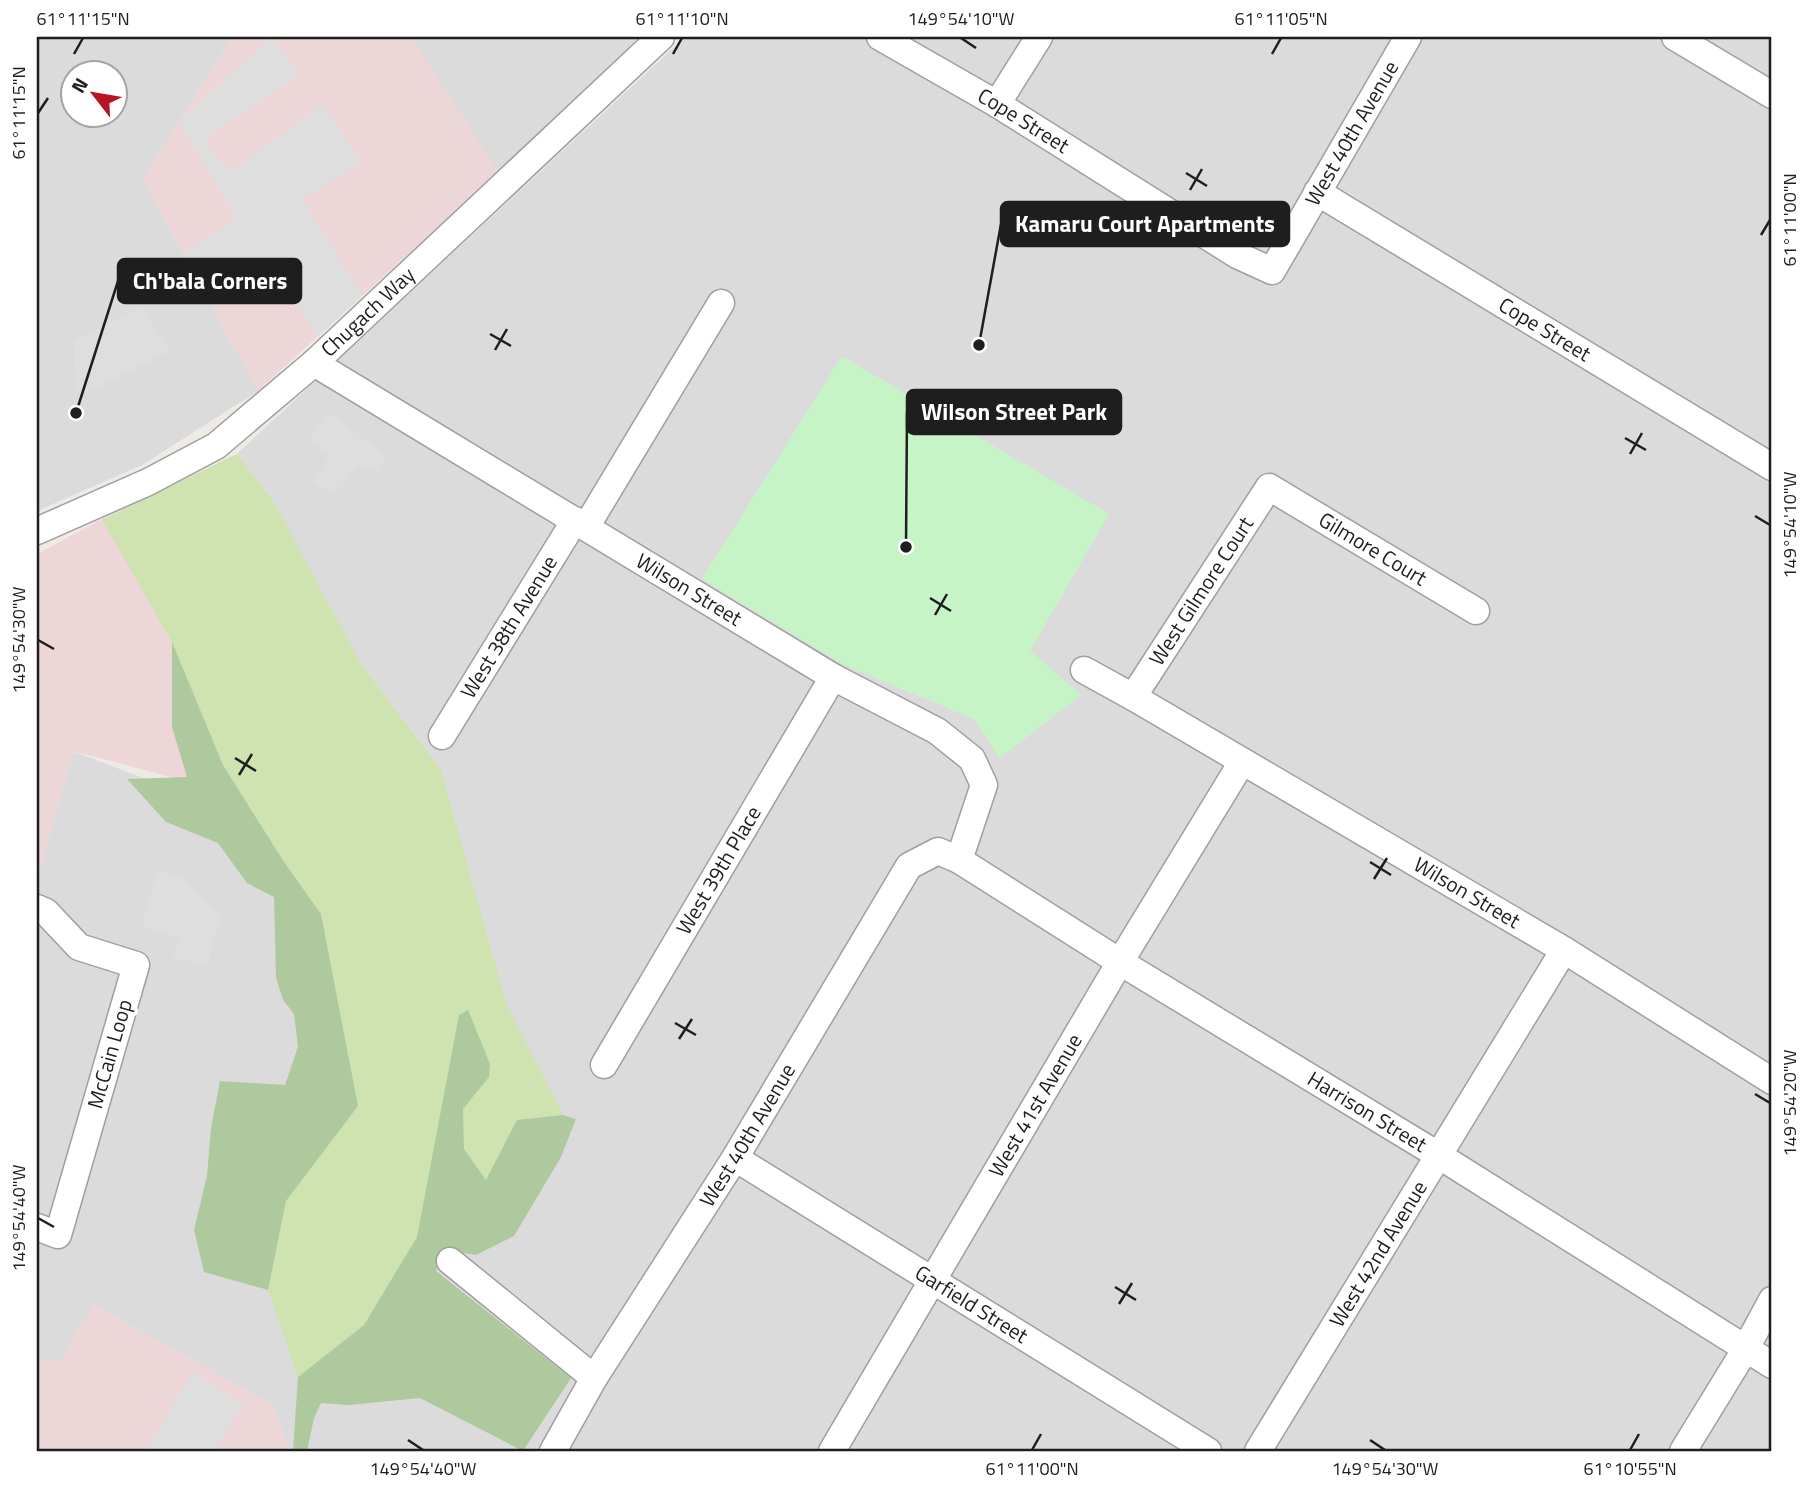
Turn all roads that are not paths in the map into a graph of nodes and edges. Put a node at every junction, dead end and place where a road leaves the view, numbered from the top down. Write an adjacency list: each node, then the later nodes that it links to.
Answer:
1 (661, 37): 11 (street, Chugach Way)
2 (880, 37): 7 (street, Cope Street)
3 (1039, 37): 7 (street)
4 (1408, 37): 8 (street, West 40th Avenue)
5 (1675, 37): 6 (street)
6 (1772, 95)
7 (997, 104): 9 (street, Cope Street)
8 (1317, 192): 9 (street, West 40th Avenue); 12 (street, Cope Street)
9 (1237, 255)
10 (722, 303): 14 (street, West 38th Avenue)
11 (314, 363): 14 (street, Wilson Street); 15 (street, Chugach Way)
12 (1772, 467)
13 (1269, 487): 16 (street, Gilmore Court); 19 (street, West Gilmore Court)
14 (580, 524): 18 (street, Wilson Street); 20 (street, West 38th Avenue)
15 (37, 531)
16 (1476, 611)
17 (1084, 670): 19 (street, Wilson Street)
18 (833, 677): 22 (street, Wilson Street); 26 (street, West 39th Place)
19 (1133, 697): 21 (street, Wilson Street)
20 (442, 736)
21 (1242, 762): 24 (street, Wilson Street); 25 (street, West 41st Avenue)
22 (959, 860): 25 (street, Harrison Street); 29 (street, West 40th Avenue)
23 (37, 908): 30 (street, McCain Loop)
24 (1564, 950): 27 (street, Wilson Street); 28 (street, West 42nd Avenue)
25 (1120, 962): 28 (street, Harrison Street); 32 (street, West 41st Avenue)
26 (604, 1065)
27 (1772, 1081)
28 (1438, 1155): 34 (street, Harrison Street); 40 (street, West 42nd Avenue)
29 (735, 1158): 32 (street, Garfield Street); 36 (street, West 40th Avenue)
30 (37, 1227)
31 (450, 1261): 36 (street)
32 (934, 1281): 38 (street, West 41st Avenue); 39 (street, Garfield Street)
33 (1772, 1300): 34 (street)
34 (1745, 1350): 35 (street, Harrison Street); 41 (street)
35 (1772, 1366)
36 (594, 1378): 37 (street, West 40th Avenue)
37 (553, 1451)
38 (832, 1451)
39 (1208, 1451)
40 (1258, 1451)
41 (1683, 1451)

